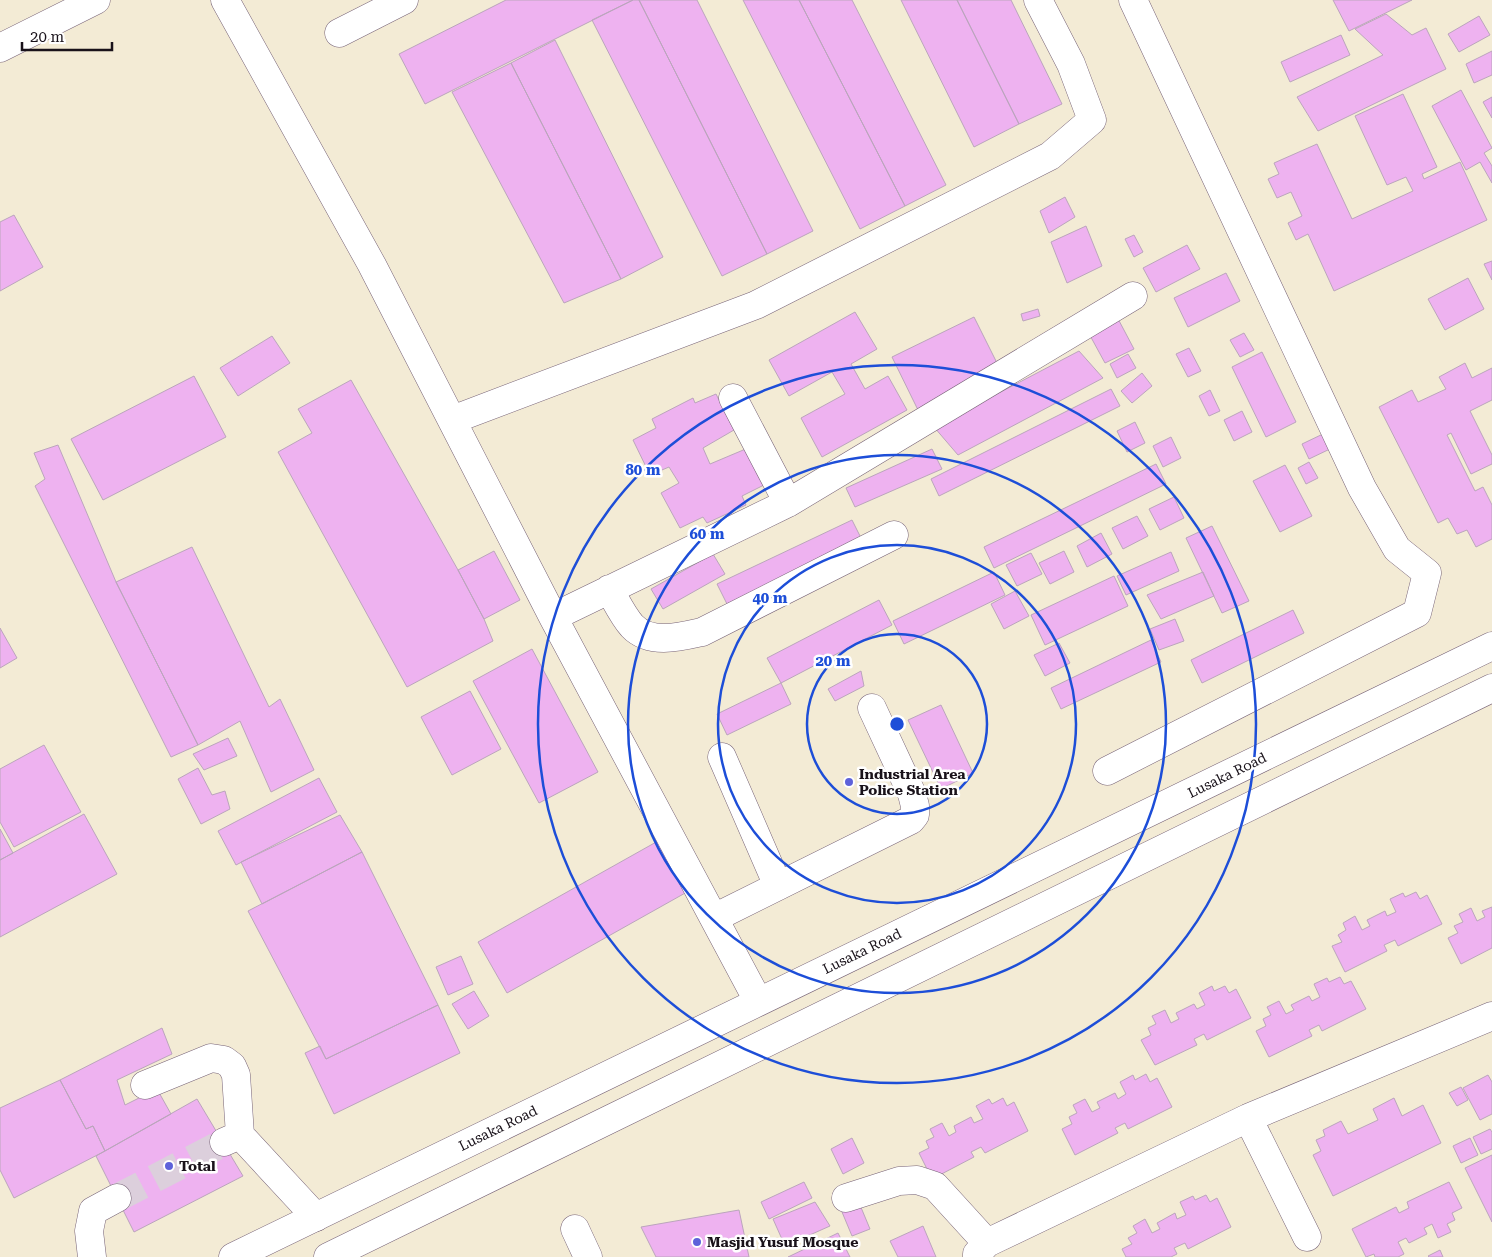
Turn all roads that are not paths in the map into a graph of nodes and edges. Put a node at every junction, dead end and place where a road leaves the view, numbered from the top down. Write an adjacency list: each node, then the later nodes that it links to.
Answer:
1 (96, 0): 7 (main road)
2 (226, 0): 10 (main road)
3 (404, 0): 6 (main road)
4 (1038, 0): 10 (main road)
5 (1133, 0): 19 (main road)
6 (339, 33)
7 (0, 48)
8 (1133, 296): 11 (main road)
9 (733, 398): 11 (main road)
10 (452, 420): 14 (main road)
11 (788, 503): 13 (main road)
12 (894, 535): 13 (main road)
13 (609, 590): 14 (main road)
14 (553, 617): 21 (main road)
15 (1492, 646): 22 (main road, Lusaka Road)
16 (1492, 688): 34 (main road)
17 (872, 708): 20 (main road)
18 (722, 757): 20 (main road)
19 (1107, 771)
20 (778, 886): 21 (main road)
21 (714, 918): 22 (main road)
22 (758, 1001): 28 (main road, Lusaka Road)
23 (1492, 1016): 25 (main road)
24 (145, 1085): 28 (main road)
25 (1248, 1118): 30 (main road); 31 (main road)
26 (117, 1198): 32 (main road)
27 (846, 1198): 31 (main road)
28 (316, 1217): 33 (main road, Lusaka Road)
29 (575, 1229): 35 (main road)
30 (1307, 1236)
31 (982, 1250)
32 (92, 1257)
33 (232, 1257)
34 (328, 1257)
35 (588, 1257)

